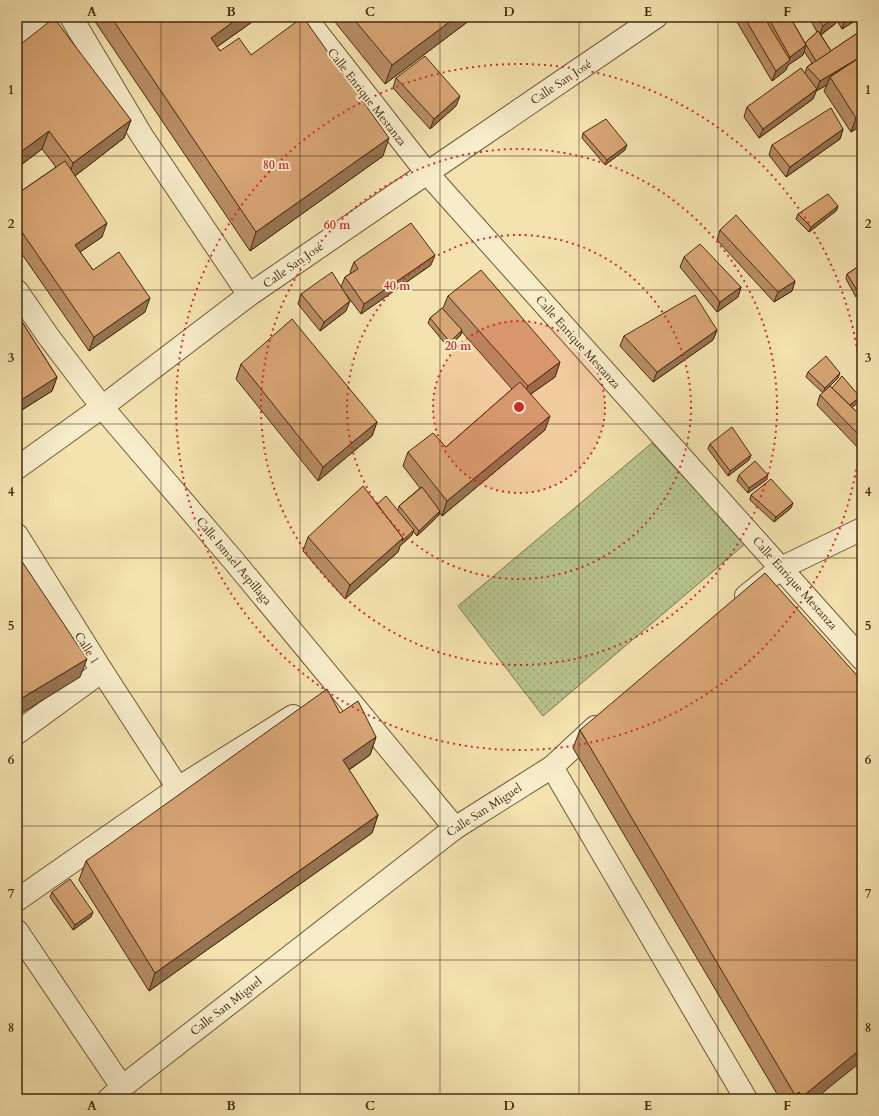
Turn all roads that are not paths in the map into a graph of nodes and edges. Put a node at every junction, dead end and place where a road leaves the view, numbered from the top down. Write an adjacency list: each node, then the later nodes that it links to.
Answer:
1 (47, 17): 5 (street)
2 (71, 17): 8 (street)
3 (305, 17): 6 (street, Calle Enrique Mestanza)
4 (656, 17): 6 (street, Calle San José)
5 (17, 38)
6 (426, 173): 8 (street, Calle San José); 13 (street, Calle Enrique Mestanza)
7 (17, 291): 9 (street, Calle Ismael Aspillaga)
8 (249, 295): 9 (street, Calle San José)
9 (102, 407): 10 (street, Calle San José); 17 (street, Calle Ismael Aspillaga)
10 (17, 468)
11 (862, 529): 13 (street)
12 (17, 535): 16 (street, Calle 1)
13 (781, 568): 14 (street); 15 (street, Calle Enrique Mestanza)
14 (732, 608)
15 (862, 659)
16 (102, 671): 19 (street, Calle 1); 21 (street)
17 (324, 696): 21 (street); 22 (street, Calle Ismael Aspillaga)
18 (608, 715): 20 (street, Calle San Miguel)
19 (17, 733)
20 (552, 767): 22 (street, Calle San Miguel); 26 (street)
21 (178, 788): 23 (street)
22 (455, 828): 25 (street, Calle San Miguel)
23 (17, 900)
24 (17, 931): 25 (street)
25 (116, 1093)
26 (746, 1099)

